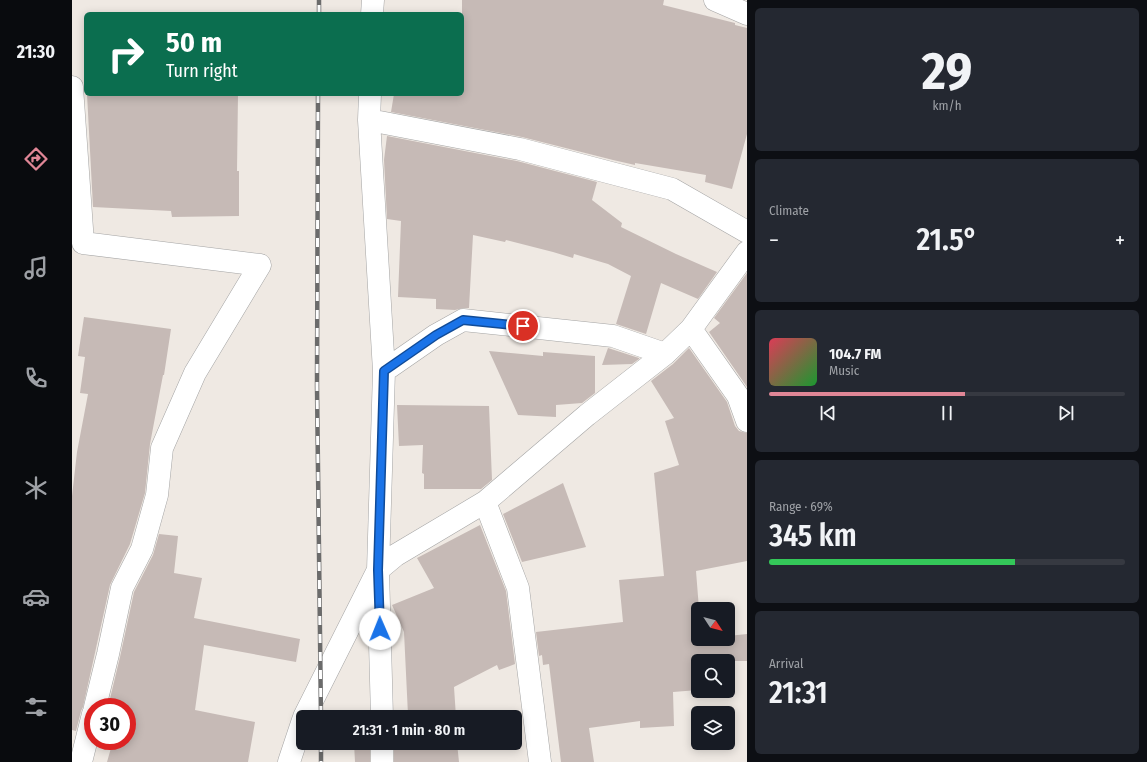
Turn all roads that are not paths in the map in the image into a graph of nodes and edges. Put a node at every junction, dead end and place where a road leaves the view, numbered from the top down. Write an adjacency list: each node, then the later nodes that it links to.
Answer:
1 (373, 0): 3 (street)
2 (714, 0): 4 (street)
3 (372, 12)
4 (747, 14)
5 (72, 87): 16 (street)
6 (370, 96): 7 (street)
7 (369, 120): 8 (street); 12 (street)
8 (747, 232)
9 (747, 252): 10 (street)
10 (691, 329): 11 (street); 13 (street)
11 (665, 354): 12 (street); 14 (street)
12 (384, 371): 15 (street)
13 (747, 421)
14 (485, 502): 15 (street); 25 (street)
15 (378, 570): 17 (street); 18 (street)
16 (97, 698)
17 (308, 710)
18 (382, 710)
19 (296, 741): 23 (street)
20 (84, 750): 22 (street)
21 (382, 750): 24 (street)
22 (81, 762)
23 (289, 762)
24 (382, 762)
25 (540, 762)

